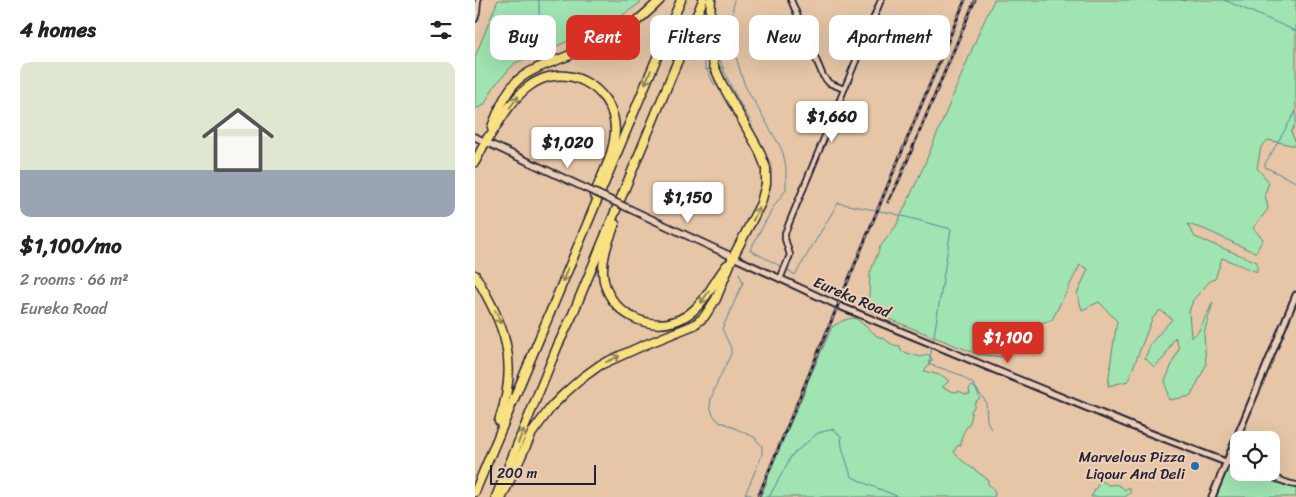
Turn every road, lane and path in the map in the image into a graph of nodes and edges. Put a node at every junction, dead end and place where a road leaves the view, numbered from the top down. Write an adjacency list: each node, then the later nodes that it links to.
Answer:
1 (478, 0): 8 (street)
2 (660, 0): 12 (highway)
3 (681, 0): 15 (highway, one-way to 15)
4 (703, 0): 11 (highway)
5 (711, 0): 14 (highway, one-way to 5)
6 (791, 0): 9 (street)
7 (881, 0): 9 (street)
8 (475, 19)
9 (844, 89): 17 (street)
10 (475, 137): 12 (main road, Eureka Road)
11 (646, 138): 14 (highway, one-way to 11); 25 (highway, one-way to 11)
12 (486, 142): 13 (highway); 14 (main road, Eureka Road, bridge); 15 (highway, one-way to 15)
13 (475, 162)
14 (733, 257): 17 (street, Eureka Road); 26 (highway, one-way to 14)
15 (571, 260): 24 (highway, one-way to 24)
16 (475, 274): 22 (highway, one-way to 22)
17 (781, 279): 19 (street, Eureka Road)
18 (1296, 295): 19 (street)
19 (1226, 462): 20 (street); 27 (street)
20 (1230, 463)
21 (1280, 480): 23 (street)
22 (475, 482)
23 (1296, 485)
24 (475, 492)
25 (496, 497)
26 (502, 497)
27 (1212, 497)

